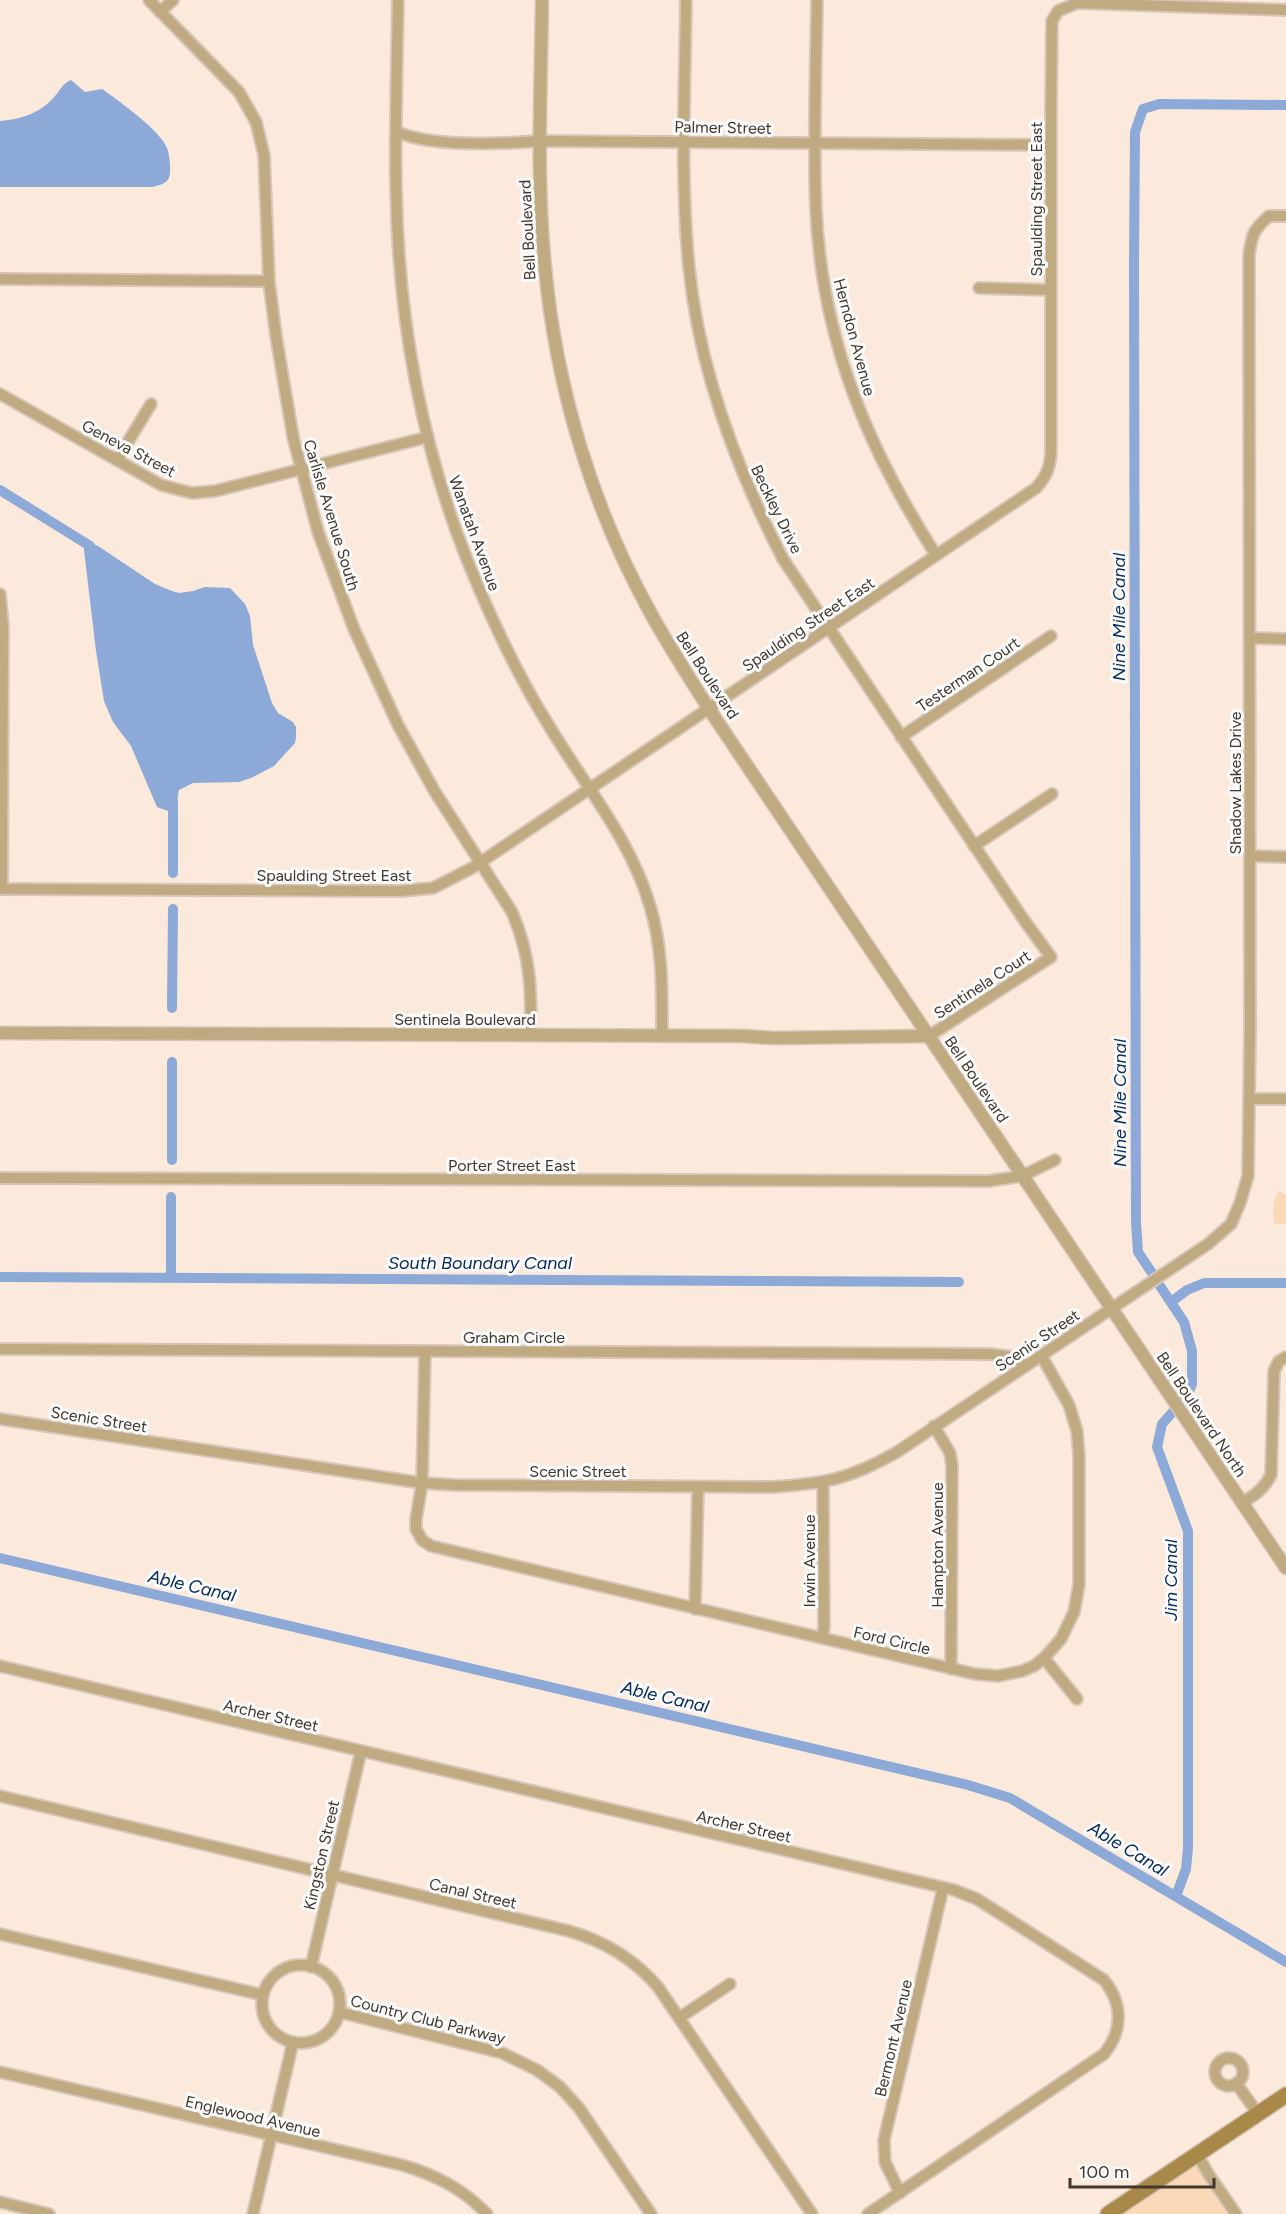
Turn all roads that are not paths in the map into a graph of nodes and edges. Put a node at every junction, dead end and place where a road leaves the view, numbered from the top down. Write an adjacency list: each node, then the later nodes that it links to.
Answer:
1 (149, 0): 10 (street, Carlisle Avenue South)
2 (173, 0): 10 (street)
3 (398, 0): 11 (street, Wanatah Avenue)
4 (542, 0): 12 (street, Bell Boulevard)
5 (686, 0): 13 (street, Beckley Drive)
6 (817, 0): 14 (street, Herndon Avenue)
7 (1128, 2): 8 (street); 15 (street, Spaulding Street East)
8 (1259, 4): 9 (street)
9 (1286, 10)
10 (160, 12): 18 (street, Carlisle Avenue South)
11 (397, 132): 12 (street, Palmer Street); 23 (street, Wanatah Avenue)
12 (540, 141): 13 (street, Palmer Street); 33 (street, Bell Boulevard)
13 (684, 142): 14 (street, Palmer Street); 29 (street, Beckley Drive)
14 (815, 143): 15 (street, Palmer Street); 26 (street, Herndon Avenue)
15 (1051, 145): 20 (street, Spaulding Street East)
16 (1286, 216): 31 (street, Shadow Lakes Drive)
17 (0, 279): 18 (street)
18 (269, 281): 25 (street, Carlisle Avenue South)
19 (979, 288): 20 (street)
20 (1051, 290): 26 (street, Spaulding Street East)
21 (0, 393): 24 (street, Geneva Street)
22 (151, 404): 24 (street)
23 (428, 437): 25 (street, Geneva Street); 36 (street, Wanatah Avenue)
24 (117, 460): 25 (street, Geneva Street)
25 (301, 469): 41 (street, Carlisle Avenue South)
26 (936, 555): 29 (street, Spaulding Street East)
27 (0, 594): 28 (street)
28 (2, 626): 35 (street)
29 (828, 628): 33 (street, Spaulding Street East); 34 (street, Beckley Drive)
30 (1052, 636): 34 (street, Testerman Court)
31 (1250, 639): 32 (street); 39 (street, Shadow Lakes Drive)
32 (1286, 639)
33 (709, 709): 36 (street, Spaulding Street East); 47 (street, Bell Boulevard)
34 (901, 737): 38 (street, Beckley Drive)
35 (1, 757): 42 (street)
36 (590, 788): 41 (street, Spaulding Street East); 46 (street, Wanatah Avenue)
37 (1052, 794): 38 (street)
38 (974, 846): 43 (street, Beckley Drive)
39 (1250, 856): 40 (street); 48 (street, Shadow Lakes Drive)
40 (1286, 857)
41 (481, 861): 42 (street, Spaulding Street East); 45 (street, Carlisle Avenue South)
42 (1, 889)
43 (1051, 957): 47 (street, Sentinela Court)
44 (0, 1033): 45 (street, Sentinela Boulevard)
45 (531, 1035): 46 (street, Sentinela Boulevard)
46 (662, 1036): 47 (street, Sentinela Boulevard)
47 (929, 1036): 51 (street, Bell Boulevard)
48 (1249, 1099): 49 (street); 54 (street, Shadow Lakes Drive)
49 (1286, 1099)
50 (1055, 1160): 51 (street, Porter Street East)
51 (1022, 1176): 52 (street, Porter Street East); 53 (street, Bell Boulevard)
52 (0, 1178)
53 (1091, 1278): 54 (street, Bell Boulevard North)
54 (1112, 1309): 57 (street, Scenic Street); 65 (street, Bell Boulevard North)
55 (0, 1349): 56 (street, Graham Circle)
56 (425, 1352): 59 (street, Graham Circle); 63 (street)
57 (1041, 1355): 59 (street, Scenic Street); 69 (street, Ford Circle)
58 (1286, 1357): 65 (street)
59 (1026, 1365): 61 (street, Scenic Street)
60 (0, 1419): 63 (street, Scenic Street)
61 (934, 1426): 62 (street, Scenic Street); 71 (street, Hampton Avenue)
62 (823, 1483): 64 (street, Scenic Street); 68 (street, Irwin Avenue)
63 (422, 1484): 64 (street, Scenic Street); 67 (street, Ford Circle)
64 (698, 1486): 67 (street)
65 (1242, 1503): 66 (street, Bell Boulevard North)
66 (1286, 1568)
67 (695, 1609): 68 (street, Ford Circle)
68 (822, 1638): 71 (street, Ford Circle)
69 (1044, 1658): 71 (street, Ford Circle); 72 (street)
70 (0, 1666): 73 (street, Archer Street)
71 (951, 1669)
72 (1077, 1698)
73 (361, 1751): 75 (street, Kingston Street); 76 (street, Archer Street)
74 (0, 1796): 75 (street, Canal Street)
75 (332, 1875): 78 (street, Kingston Street); 82 (street, Canal Street)
76 (943, 1888): 90 (street, Bermont Avenue); 90 (street, Archer Street)
77 (0, 1934): 80 (street)
78 (311, 1967): 80 (street); 81 (street, Country Club Parkway)
79 (729, 1984): 82 (street)
80 (263, 1995): 83 (street)
81 (339, 2012): 83 (street, Country Club Parkway); 95 (street, Country Club Parkway)
82 (679, 2018): 96 (street, Canal Street)
83 (293, 2042): 88 (street)
84 (0, 2072): 88 (street, Englewood Avenue)
85 (1236, 2083): 87 (street)
86 (1286, 2095): 87 (main road)
87 (1258, 2114): 89 (main road)
88 (270, 2135): 93 (street); 94 (street, Englewood Avenue)
89 (1197, 2154): 98 (main road); 99 (street)
90 (900, 2193): 97 (street, Archer Street)
91 (0, 2202): 92 (street)
92 (49, 2214)
93 (253, 2214)
94 (487, 2214)
95 (651, 2214)
96 (812, 2214)
97 (868, 2214)
98 (1108, 2214)
99 (1236, 2214)

